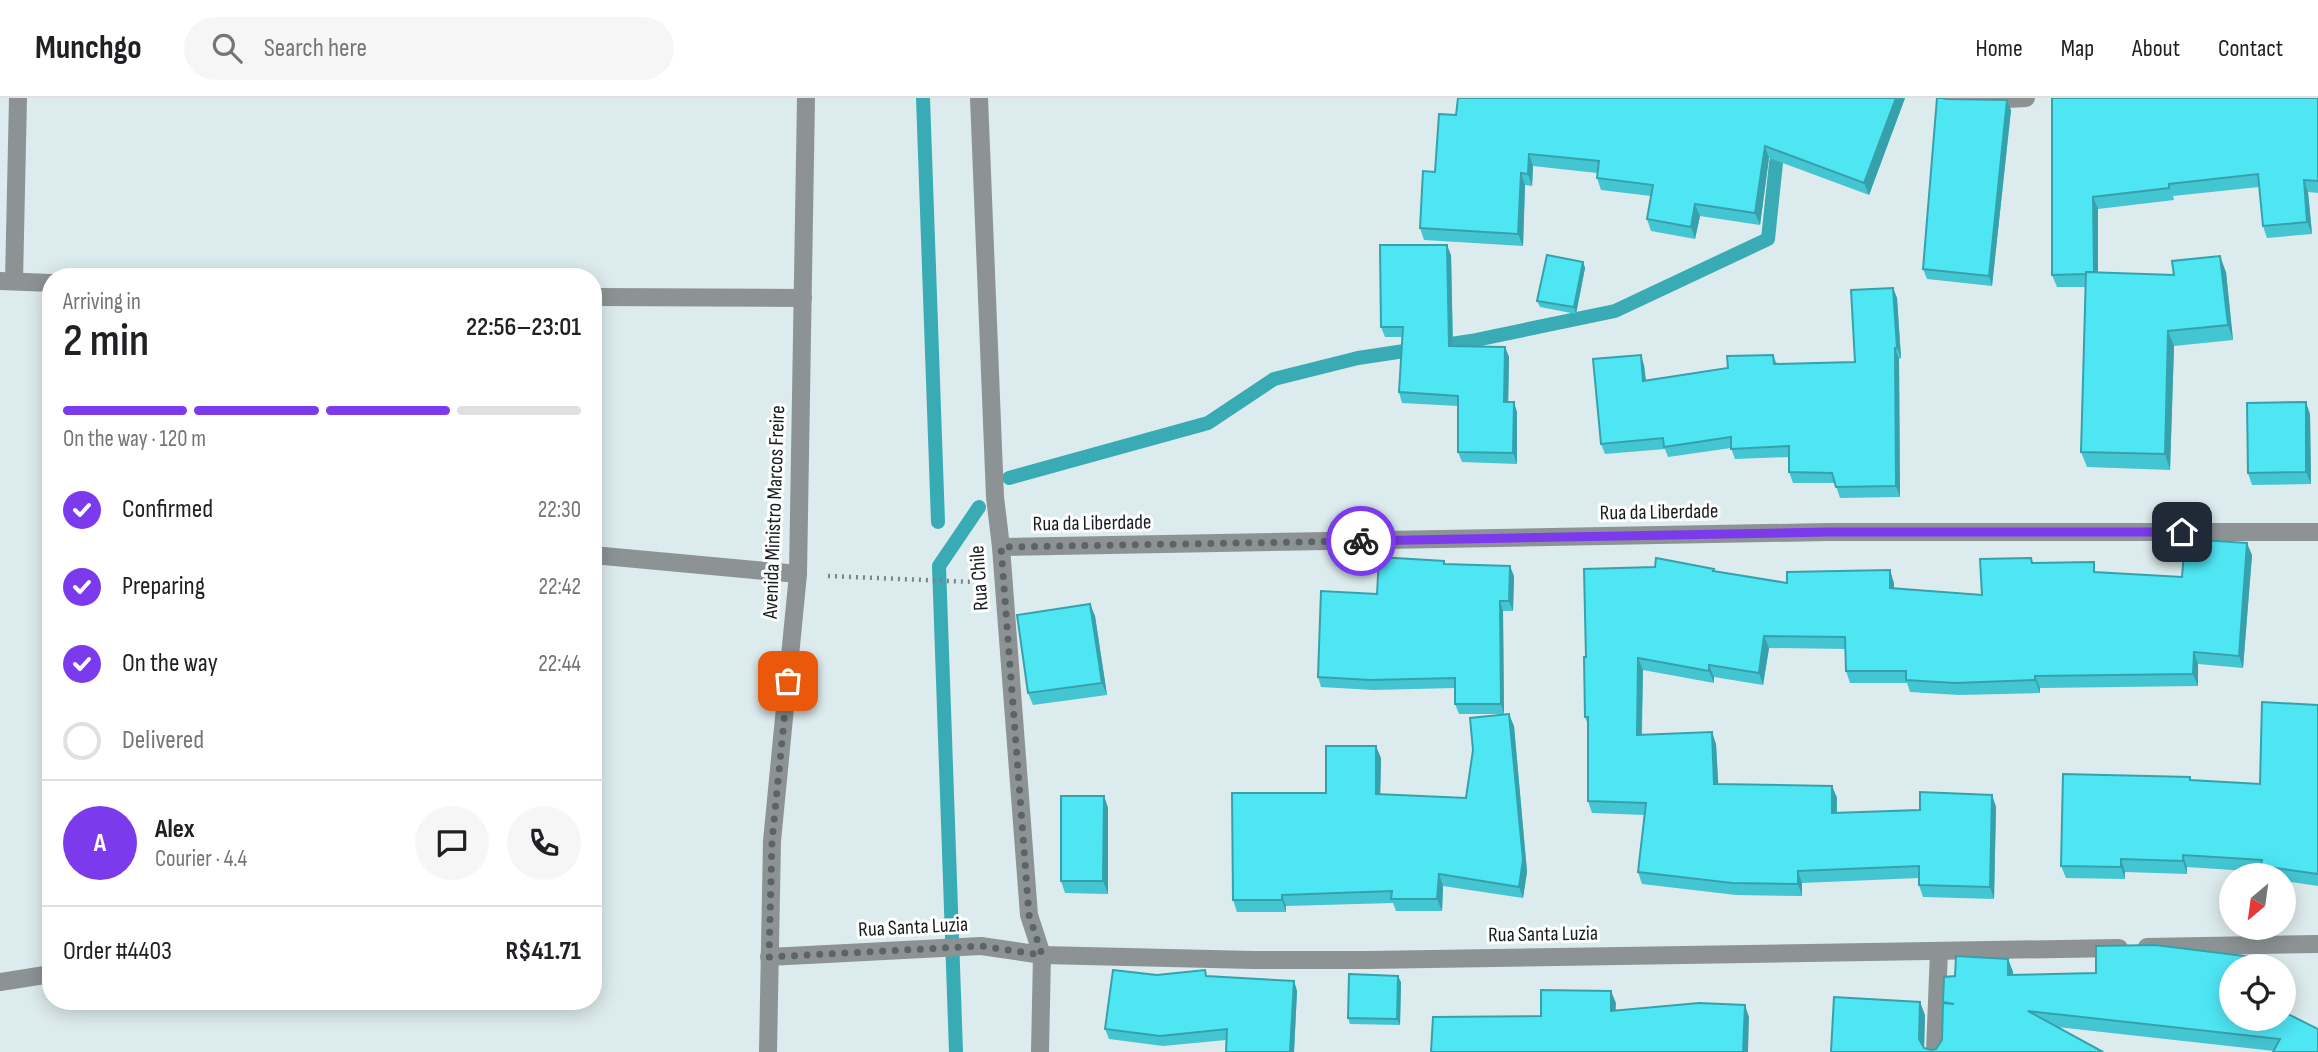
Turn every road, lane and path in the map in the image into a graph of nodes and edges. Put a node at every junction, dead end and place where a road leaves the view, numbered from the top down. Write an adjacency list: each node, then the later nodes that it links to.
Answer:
1 (18, 98): 6 (street)
2 (806, 98): 9 (street, Avenida Ministro Marcos Freire)
3 (979, 98): 11 (street, Rua Chile)
4 (1950, 98): 5 (street)
5 (2026, 98)
6 (7, 281): 7 (street)
7 (42, 283)
8 (602, 297): 9 (street)
9 (803, 298): 13 (street, Avenida Ministro Marcos Freire)
10 (2318, 532): 11 (street, Rua da Liberdade)
11 (1001, 547): 14 (street, Rua Chile)
12 (602, 556): 13 (street)
13 (798, 574): 14 (path); 18 (street, Avenida Ministro Marcos Freire)
14 (1002, 583): 17 (street, Rua Chile)
15 (2318, 944): 16 (street, Rua Santa Luzia)
16 (1939, 951): 17 (street, Rua Santa Luzia); 23 (street)
17 (1042, 955): 18 (street, Rua Santa Luzia); 22 (street, Rua Chile)
18 (769, 957): 21 (street, Avenida Ministro Marcos Freire)
19 (42, 975): 20 (street)
20 (0, 982)
21 (768, 1052)
22 (1040, 1052)
23 (1935, 1052)

